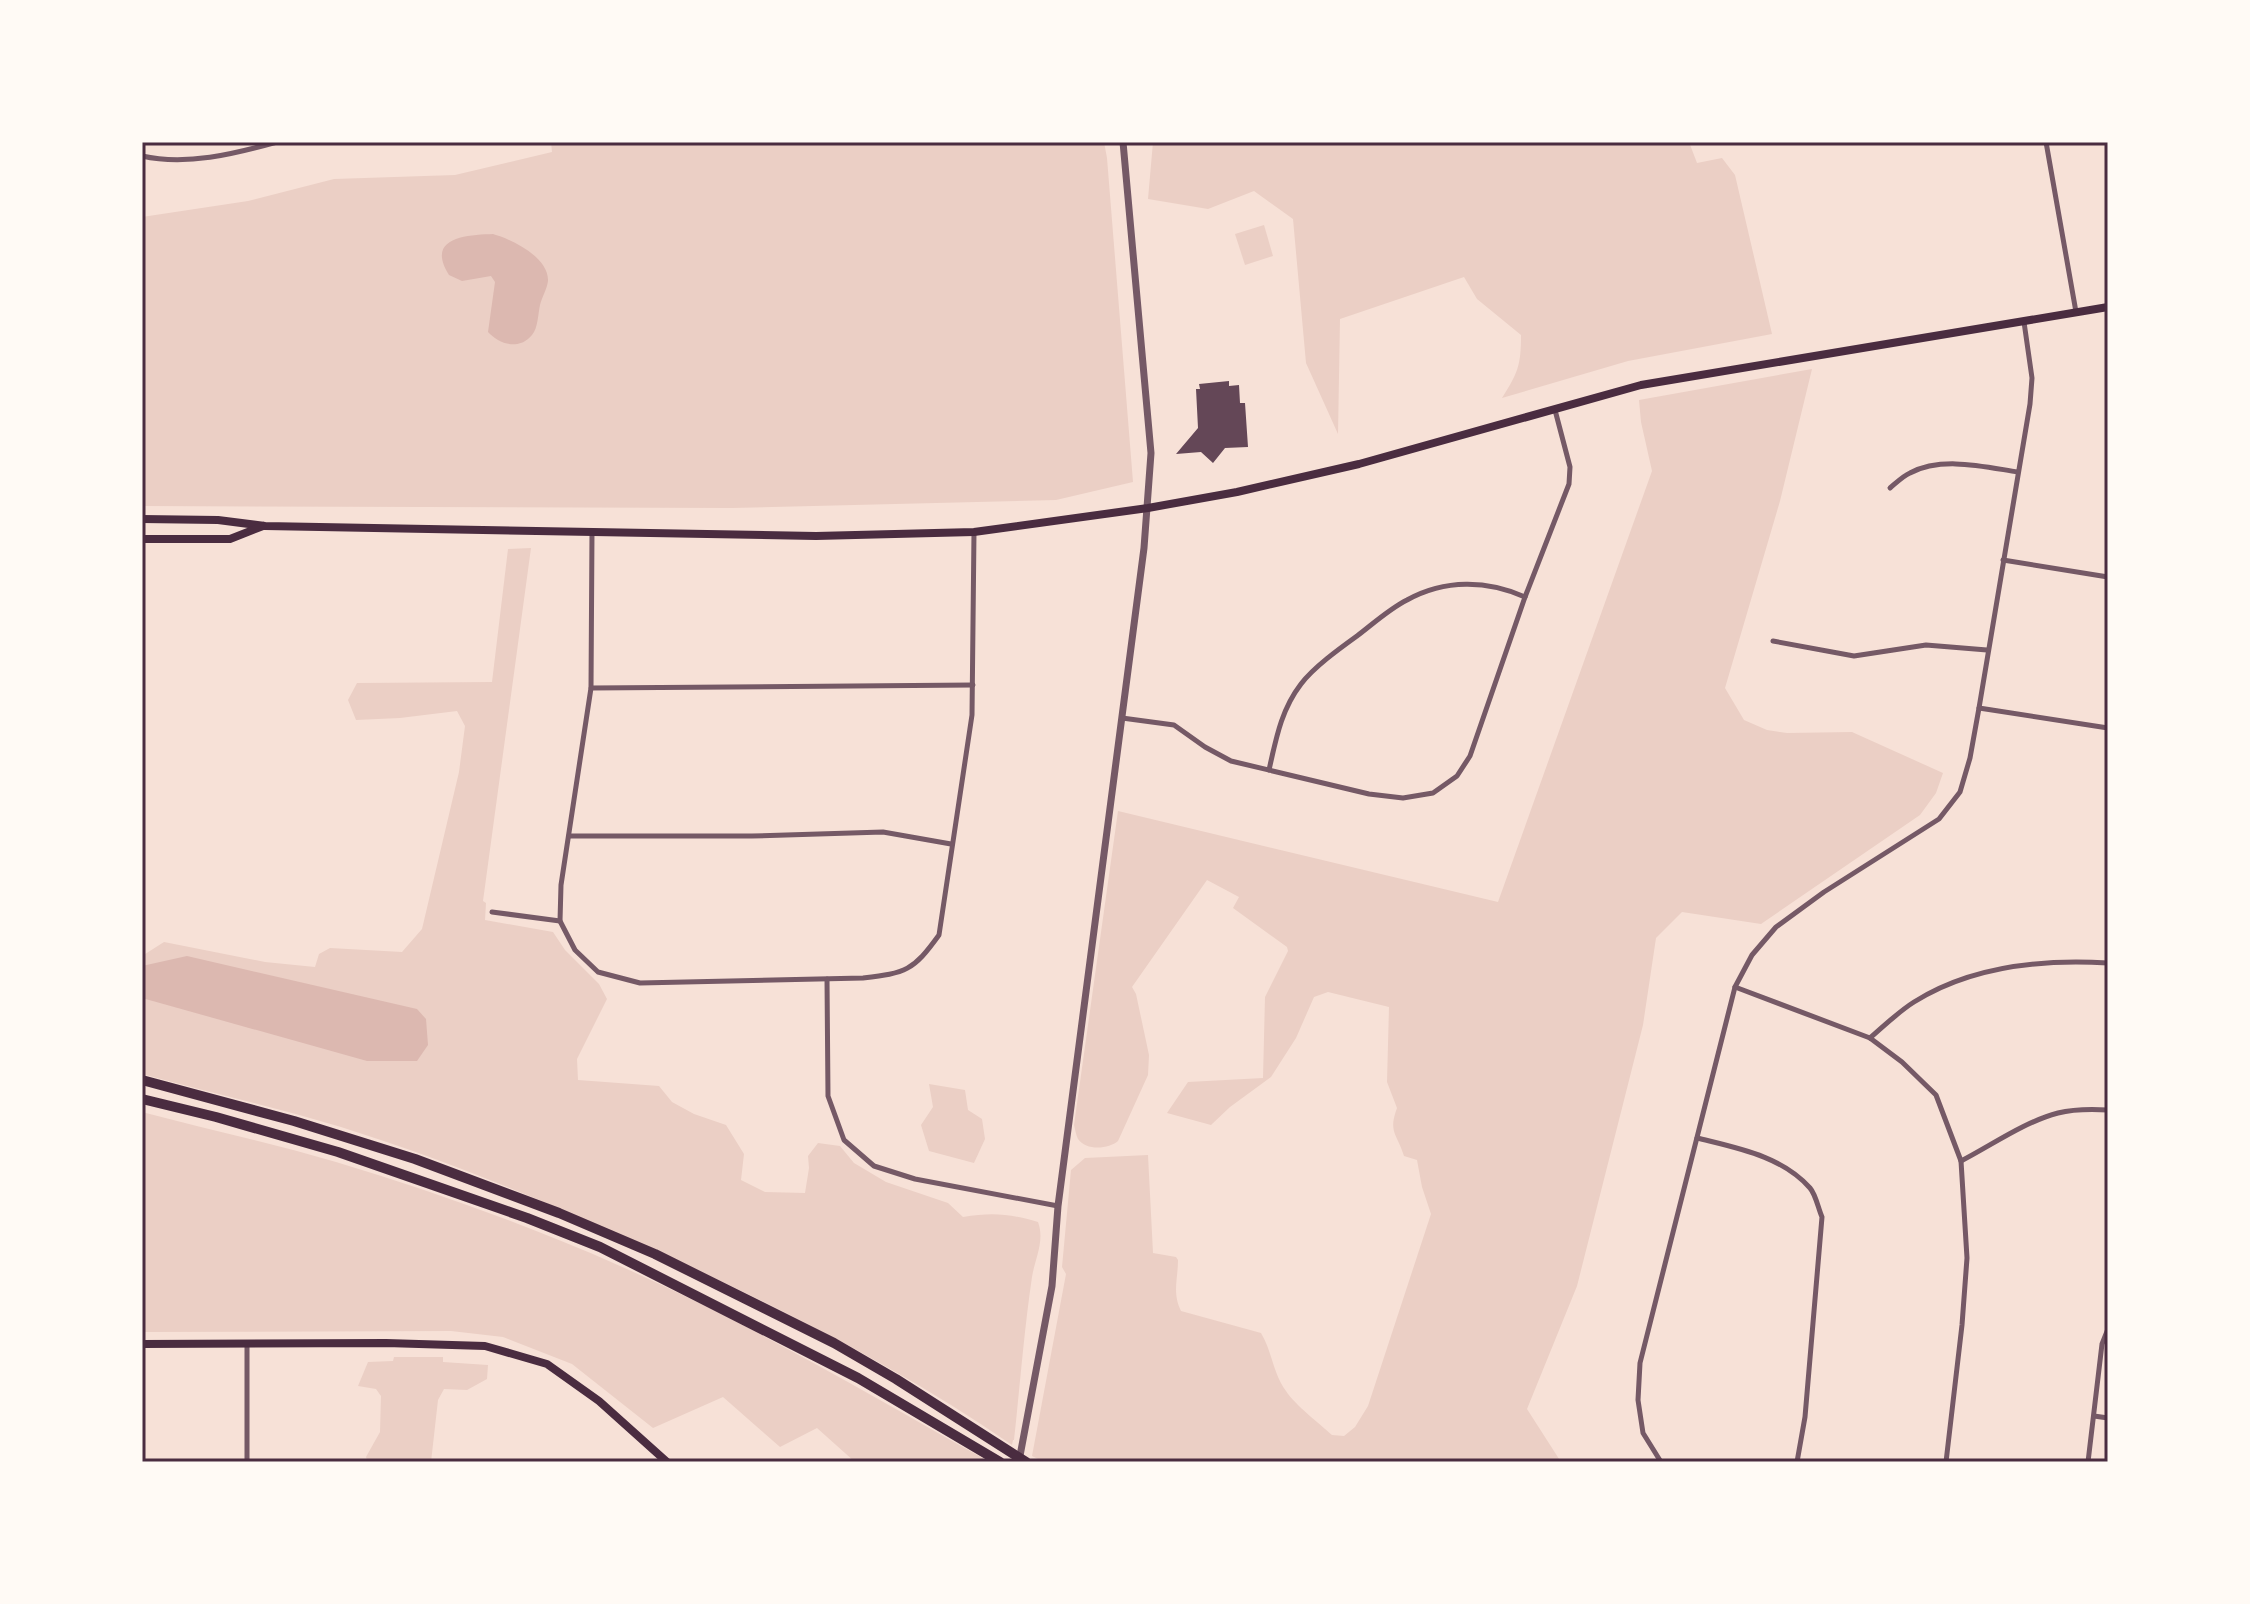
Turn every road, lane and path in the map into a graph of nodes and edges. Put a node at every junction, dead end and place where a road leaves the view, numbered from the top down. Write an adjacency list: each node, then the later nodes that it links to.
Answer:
1 (277, 142): 4 (street)
2 (1123, 142): 11 (street)
3 (2046, 142): 6 (street)
4 (142, 156)
5 (2108, 307): 6 (main road)
6 (2076, 312): 7 (main road)
7 (2024, 322): 8 (main road); 9 (street)
8 (1555, 409): 11 (main road); 19 (street)
9 (2018, 472): 10 (street); 17 (street)
10 (1890, 488)
11 (1148, 508): 15 (main road); 25 (street)
12 (142, 519): 13 (main road)
13 (265, 526): 14 (main road); 16 (main road)
14 (592, 531): 15 (main road); 23 (street)
15 (974, 532): 22 (street)
16 (142, 539)
17 (2003, 560): 18 (street); 21 (street)
18 (2108, 577)
19 (1525, 597): 27 (street); 27 (street)
20 (1773, 641): 21 (street)
21 (1987, 650): 24 (street)
22 (973, 685): 23 (street); 29 (street)
23 (591, 688): 28 (street)
24 (1979, 708): 26 (street); 34 (street)
25 (1121, 718): 27 (street); 41 (street)
26 (2108, 728)
27 (1269, 770)
28 (569, 836): 29 (street); 31 (street)
29 (951, 844): 33 (street)
30 (492, 912): 31 (street)
31 (560, 921): 33 (street)
32 (2108, 963): 35 (street)
33 (827, 979): 41 (street)
34 (1735, 987): 35 (street); 39 (street)
35 (1870, 1038): 40 (street)
36 (142, 1080): 51 (highway)
37 (142, 1099): 49 (highway)
38 (2108, 1110): 40 (street)
39 (1697, 1138): 52 (street); 53 (street)
40 (1961, 1161): 54 (street)
41 (1058, 1206): 50 (street)
42 (2108, 1329): 45 (street)
43 (142, 1344): 44 (main road)
44 (247, 1345): 47 (street); 48 (main road)
45 (2094, 1416): 46 (street); 55 (street)
46 (2108, 1418)
47 (247, 1462)
48 (667, 1462)
49 (1000, 1462)
50 (1019, 1462)
51 (1026, 1462)
52 (1661, 1462)
53 (1797, 1462)
54 (1946, 1462)
55 (2088, 1462)

